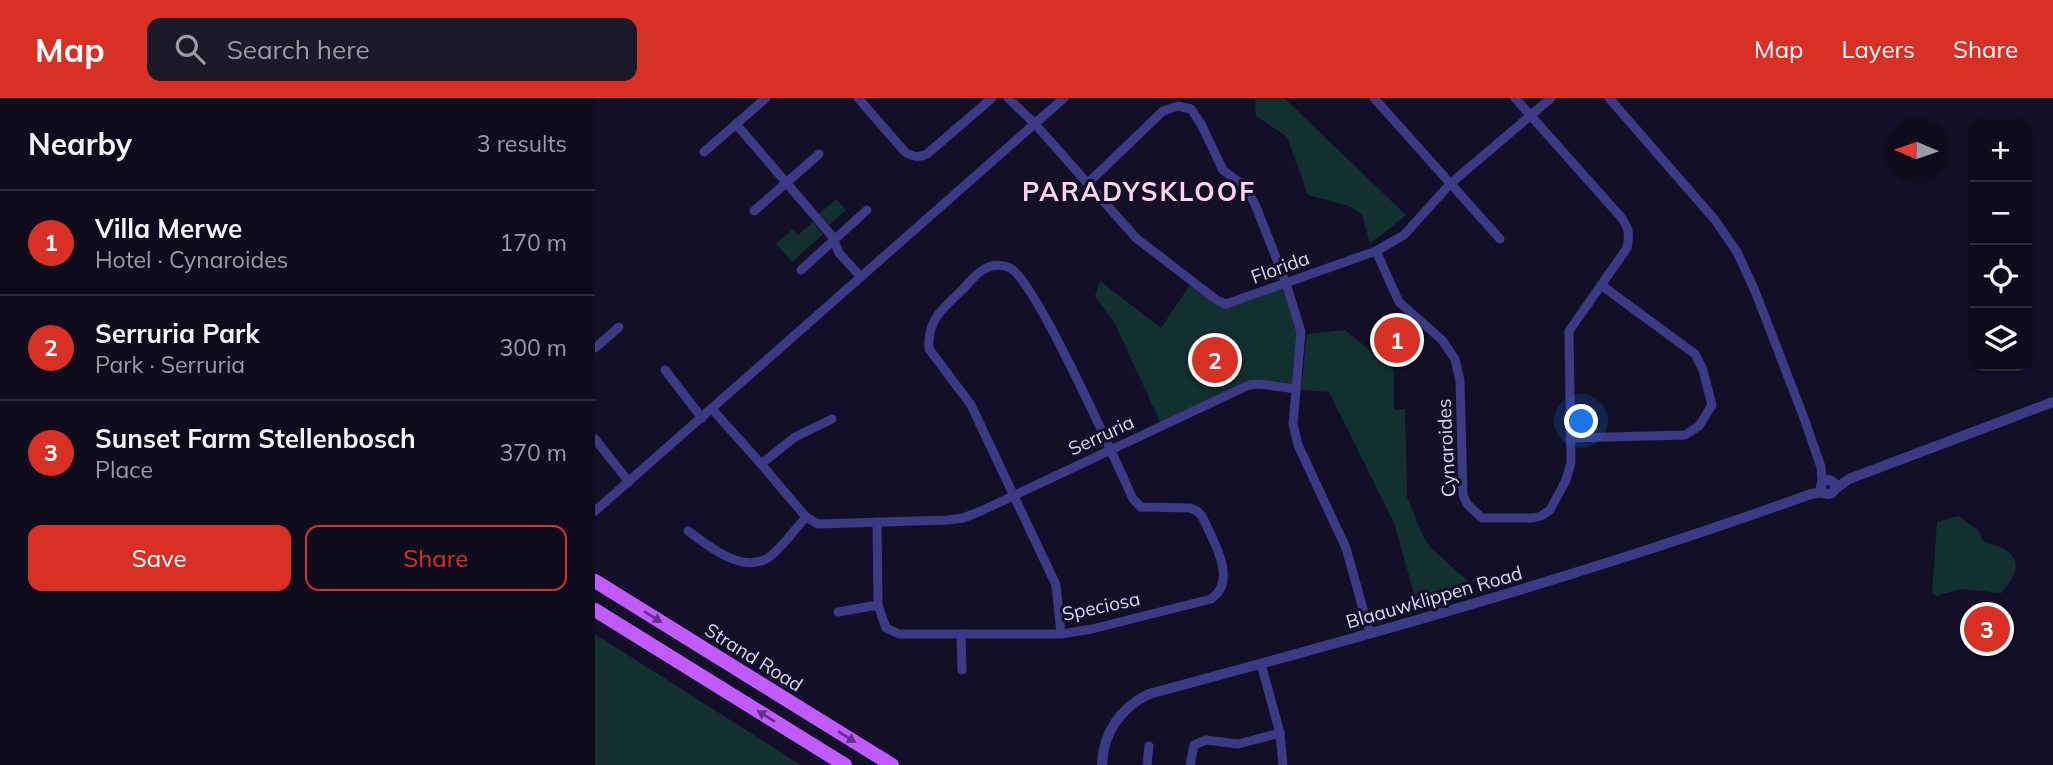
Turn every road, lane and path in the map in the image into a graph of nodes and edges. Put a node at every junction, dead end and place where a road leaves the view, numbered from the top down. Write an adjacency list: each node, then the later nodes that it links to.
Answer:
1 (766, 98): 11 (street)
2 (858, 98): 3 (street)
3 (992, 98)
4 (1008, 98): 12 (street, Florida)
5 (1064, 98): 12 (street)
6 (1374, 98): 17 (street)
7 (1515, 98): 10 (street, Cynaroides)
8 (1551, 98): 10 (street, Florida)
9 (1609, 98): 40 (street)
10 (1531, 116): 17 (street, Florida); 26 (street, Cynaroides)
11 (736, 124): 13 (street); 15 (street)
12 (1035, 124): 16 (street, Florida); 24 (street)
13 (704, 152)
14 (818, 154): 15 (street)
15 (785, 183): 19 (street); 21 (street)
16 (1088, 183): 25 (street, Florida); 25 (street)
17 (1450, 184): 20 (street); 22 (street, Florida)
18 (867, 210): 21 (street)
19 (754, 211)
20 (1500, 239)
21 (834, 240): 23 (street); 24 (street)
22 (1376, 251): 25 (street, Florida); 35 (street, Cynaroides)
23 (801, 270)
24 (861, 277): 32 (street)
25 (1286, 283): 30 (street)
26 (1601, 285): 35 (street, Cynaroides); 35 (street)
27 (619, 327): 28 (street)
28 (595, 348)
29 (665, 370): 33 (street)
30 (1296, 389): 37 (street, Serruria); 52 (street)
31 (2053, 402): 40 (street, Blaauwklippen Road)
32 (712, 409): 33 (street); 38 (street)
33 (702, 418): 39 (street)
34 (832, 419): 38 (street)
35 (1570, 438)
36 (595, 439): 39 (street)
37 (1111, 450): 41 (street, Serruria); 41 (street); 51 (street, Speciosa)
38 (761, 464): 43 (street)
39 (629, 482): 42 (street)
40 (1827, 485): 52 (street, Blaauwklippen Road)
41 (1014, 496): 44 (street, Serruria); 51 (street)
42 (595, 511)
43 (806, 517): 44 (street, Serruria); 45 (street)
44 (877, 522): 47 (street)
45 (688, 531)
46 (595, 581): 58 (main road, Strand Road, one-way to 58)
47 (878, 605): 49 (street); 50 (street, Speciosa)
48 (595, 610): 57 (main road, one-way to 48)
49 (838, 612)
50 (961, 634): 51 (street, Speciosa); 54 (street)
51 (1061, 634)
52 (1370, 634): 53 (street, Blaauwklippen Road)
53 (1261, 664): 55 (street); 59 (street, Blaauwklippen Road)
54 (962, 670)
55 (1280, 733): 61 (street); 62 (street)
56 (1149, 746): 60 (street)
57 (845, 765)
58 (893, 765)
59 (1102, 765)
60 (1147, 765)
61 (1190, 765)
62 (1283, 765)

